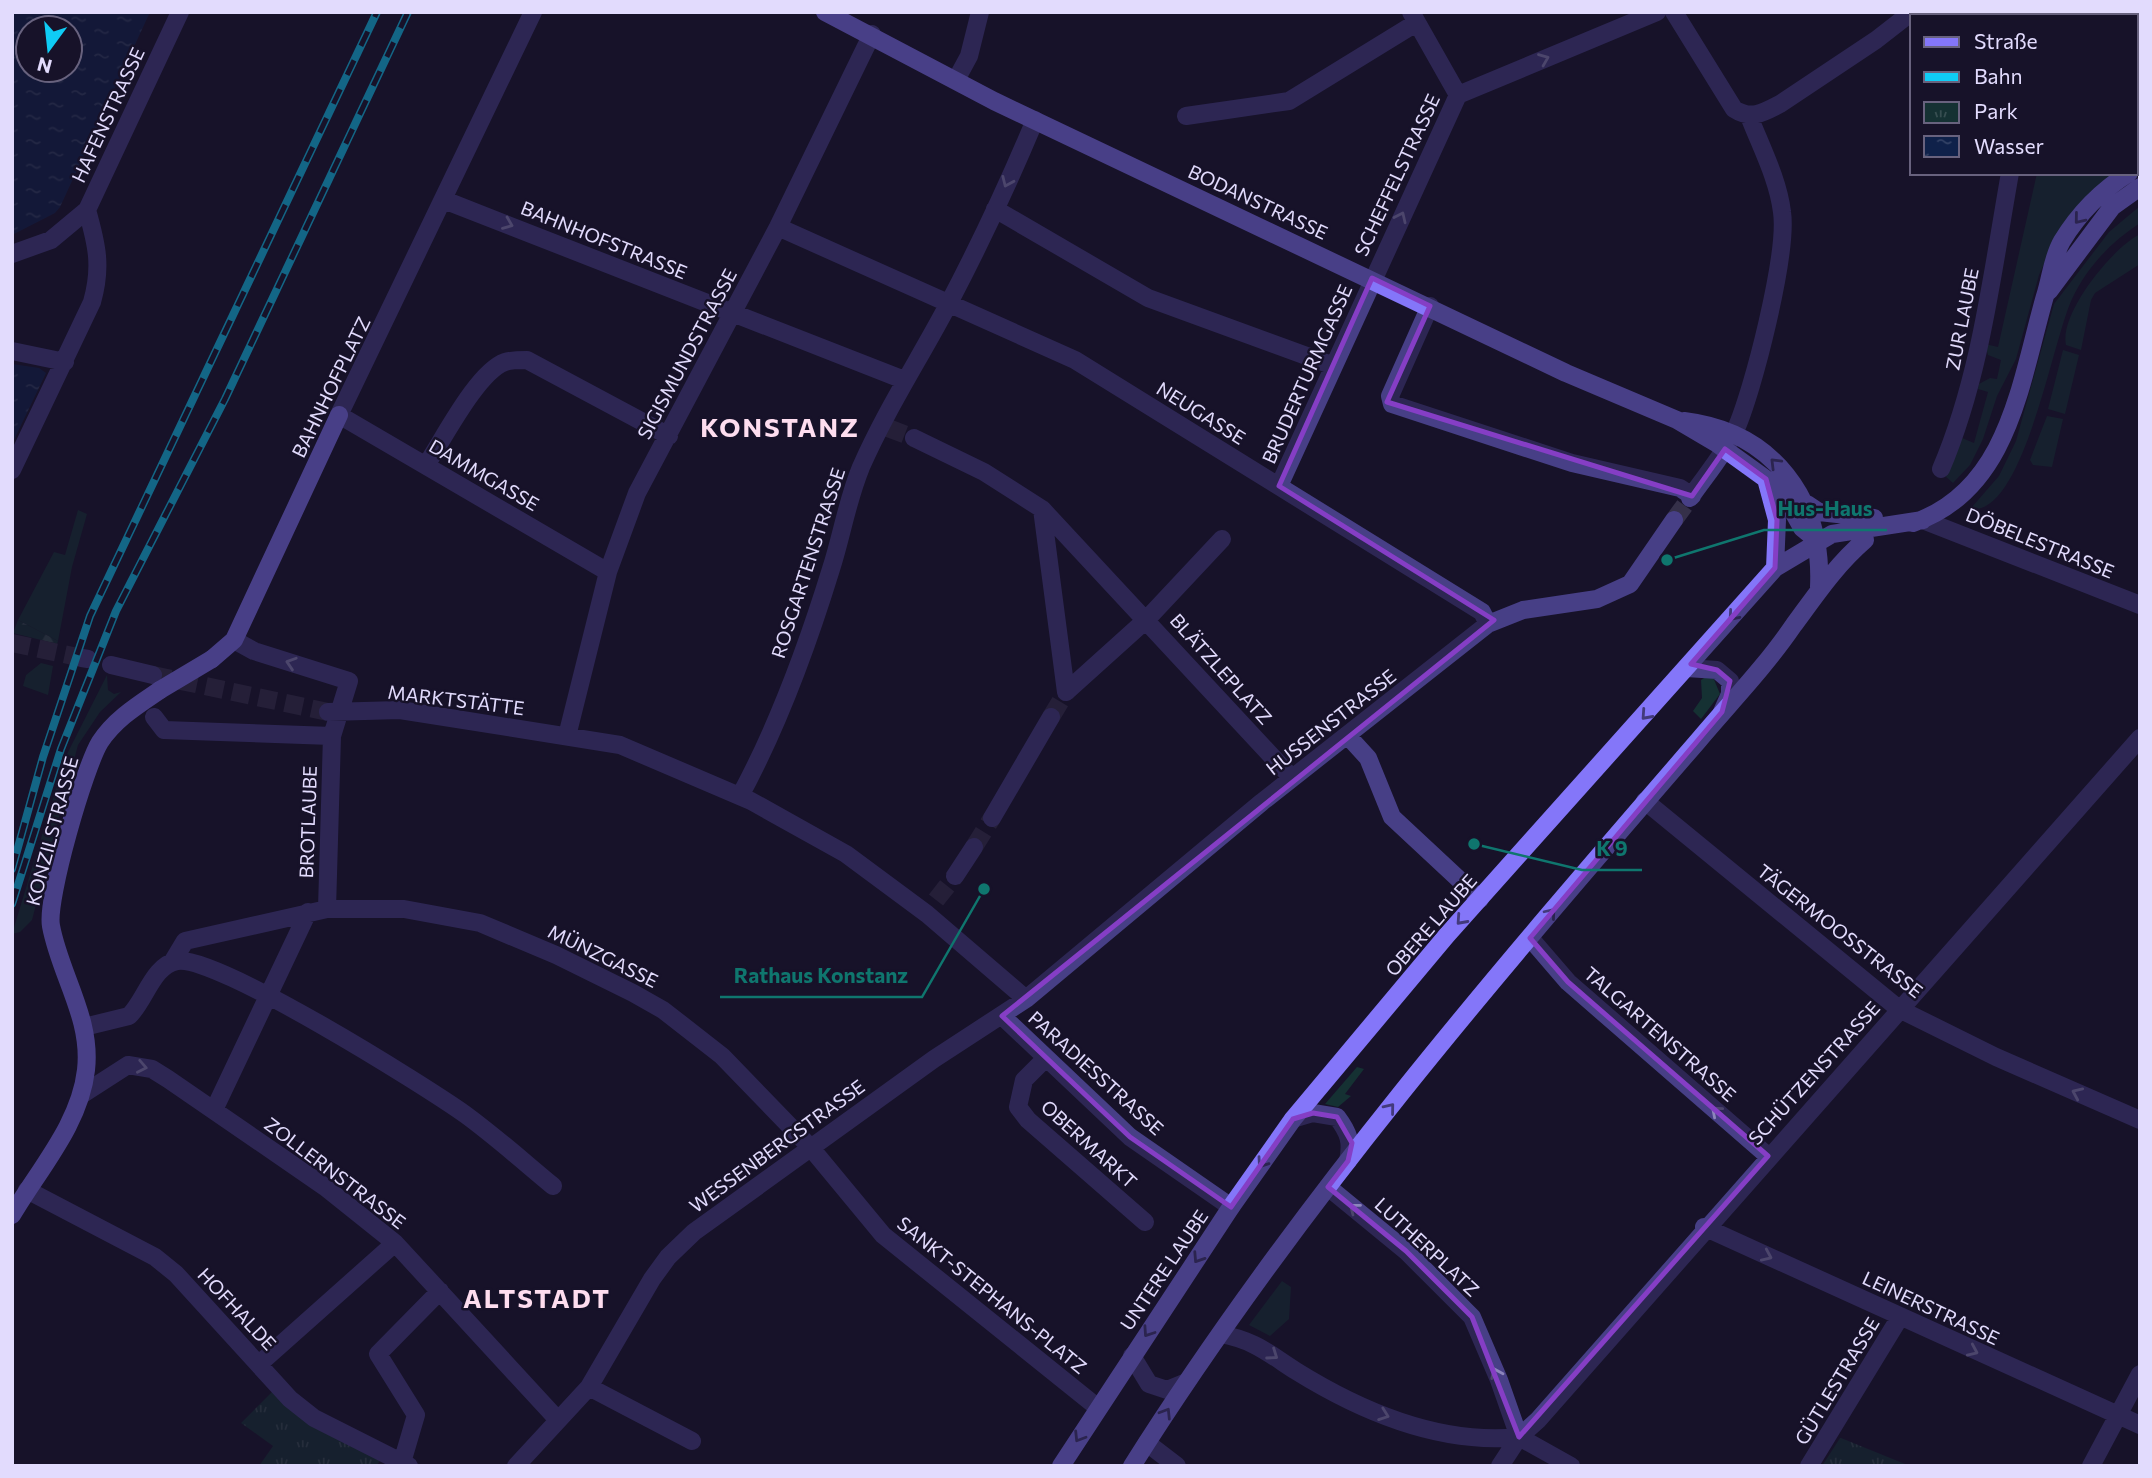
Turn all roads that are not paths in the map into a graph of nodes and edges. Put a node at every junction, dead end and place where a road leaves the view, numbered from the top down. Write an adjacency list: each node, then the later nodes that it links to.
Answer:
1 (180, 12): 21 (street, HAFENSTRASSE)
2 (533, 12): 19 (street, BAHNHOFPLATZ)
3 (825, 12): 9 (main road, BODANSTRASSE)
4 (980, 12): 10 (street)
5 (1657, 12): 11 (street, SCHEFFELSTRASSE, one-way to 5)
6 (1674, 12): 13 (street)
7 (1912, 12): 13 (street)
8 (1414, 18): 11 (street); 12 (street)
9 (872, 34): 10 (main road, BODANSTRASSE); 22 (street, SIGISMUNDSTRASSE)
10 (956, 80): 14 (main road, BODANSTRASSE)
11 (1458, 95): 25 (street, SCHEFFELSTRASSE, one-way to 11)
12 (1186, 116)
13 (1749, 116): 36 (street)
14 (1035, 120): 20 (street, ROSGARTENSTRASSE, one-way to 20); 25 (main road, BODANSTRASSE)
15 (2010, 175): 41 (street, ZUR LAUBE)
16 (2126, 175): 26 (main road, one-way to 26)
17 (2140, 187): 23 (main road)
18 (2140, 199): 23 (main road)
19 (444, 200): 29 (street, BAHNHOFSTRASSE, one-way to 29); 34 (street, BAHNHOFPLATZ)
20 (995, 209): 27 (street, ROSGARTENSTRASSE); 32 (street)
21 (87, 210): 24 (street); 31 (street, HAFENSTRASSE)
22 (778, 228): 27 (street, NEUGASSE); 29 (street, SIGISMUNDSTRASSE)
23 (2098, 229): 26 (main road)
24 (12, 254)
25 (1372, 278): 28 (main road, BODANSTRASSE); 32 (street, BRUDERTURMGASSE)
26 (2046, 295): 48 (main road)
27 (949, 304): 33 (street, ROSGARTENSTRASSE); 44 (street, NEUGASSE)
28 (1430, 306): 35 (main road, BODANSTRASSE); 39 (street)
29 (733, 313): 33 (street, BAHNHOFSTRASSE); 37 (street, SIGISMUNDSTRASSE)
30 (12, 351): 31 (street)
31 (65, 362): 42 (street, HAFENSTRASSE)
32 (1334, 366): 44 (street, BRUDERTURMGASSE)
33 (904, 380): 72 (street, ROSGARTENSTRASSE)
34 (339, 415): 40 (street, DAMMGASSE); 58 (main road, BAHNHOFPLATZ)
35 (1677, 420): 36 (main road, BODANSTRASSE); 39 (main road, BODANSTRASSE)
36 (1734, 433): 39 (street); 45 (main road, BODANSTRASSE, one-way to 36)
37 (668, 436): 40 (street); 53 (street, SIGISMUNDSTRASSE)
38 (914, 438): 46 (street, BLÄTZLEPLATZ)
39 (1725, 449): 43 (main road)
40 (426, 466): 53 (street, DAMMGASSE)
41 (1941, 469)
42 (12, 470)
43 (1766, 479): 51 (main road); 52 (main road)
44 (1279, 486): 57 (street, NEUGASSE)
45 (1807, 504): 48 (main road, DÖBELESTRASSE); 51 (main road, BODANSTRASSE)
46 (1042, 509): 56 (street, BLÄTZLEPLATZ); 56 (street)
47 (1674, 520): 57 (street, HUSSENSTRASSE)
48 (1923, 520): 50 (main road); 51 (main road, DÖBELESTRASSE); 55 (street, DÖBELESTRASSE)
49 (1222, 539): 56 (street)
50 (1864, 540): 51 (main road); 54 (main road)
51 (1818, 541): 52 (main road, OBERE LAUBE); 54 (main road, BODANSTRASSE)
52 (1775, 568): 60 (main road, OBERE LAUBE, one-way to 60)
53 (608, 572): 69 (street, SIGISMUNDSTRASSE)
54 (1819, 587): 63 (main road)
55 (2140, 605)
56 (1147, 619): 71 (street, BLÄTZLEPLATZ)
57 (1488, 624): 67 (street, HUSSENSTRASSE)
58 (234, 640): 61 (main road, BAHNHOFPLATZ, bridge); 62 (street, one-way to 58)
59 (111, 665): 61 (street)
60 (1687, 668): 63 (street); 77 (main road, OBERE LAUBE, one-way to 77)
61 (156, 682): 66 (main road, BAHNHOFPLATZ)
62 (334, 711): 68 (street); 69 (street, MARKTSTÄTTE)
63 (1722, 712): 73 (main road)
64 (154, 717): 68 (street)
65 (1051, 717): 74 (street)
66 (109, 731): 86 (main road, KONZILSTRASSE)
67 (1347, 735): 71 (street, HUSSENSTRASSE); 77 (street)
68 (332, 736): 78 (street, BROTLAUBE)
69 (567, 736): 72 (street, MARKTSTÄTTE)
70 (2140, 738): 84 (street, SCHÜTZENSTRASSE)
71 (1292, 778): 83 (street, HUSSENSTRASSE)
72 (740, 796): 83 (street, MARKTSTÄTTE)
73 (1645, 801): 80 (main road, one-way to 73); 84 (street, TÄGERMOOSSTRASSE)
74 (992, 818)
75 (974, 847): 76 (street)
76 (955, 876)
77 (1480, 899): 90 (main road, OBERE LAUBE, one-way to 90)
78 (327, 909): 79 (street, MÜNZGASSE); 92 (street, MÜNZGASSE)
79 (308, 912): 81 (street, MÜNZGASSE); 82 (street)
80 (1530, 938): 93 (street, TALGARTENSTRASSE, one-way to 80); 94 (main road, one-way to 80)
81 (173, 961): 82 (street); 86 (street, MÜNZGASSE)
82 (268, 996): 89 (street); 95 (street)
83 (1026, 999): 85 (street, WESSENBERGSTRASSE)
84 (1899, 1009): 91 (street, TÄGERMOOSSTRASSE, one-way to 84); 93 (street, SCHÜTZENSTRASSE)
85 (1002, 1016): 87 (street, PARADIESSTRASSE); 92 (street, WESSENBERGSTRASSE)
86 (84, 1027): 88 (main road, KONZILSTRASSE)
87 (1045, 1059): 98 (street, PARADIESSTRASSE); 100 (street, OBERMARKT)
88 (83, 1094): 89 (street, ZOLLERNSTRASSE, one-way to 89); 97 (main road, KONZILSTRASSE)
89 (214, 1110): 102 (street, ZOLLERNSTRASSE)
90 (1293, 1119): 94 (street); 98 (main road, OBERE LAUBE, one-way to 98)
91 (2140, 1121)
92 (811, 1148): 110 (street, WESSENBERGSTRASSE); 111 (street, SANKT-STEPHANS-PLATZ)
93 (1768, 1156): 101 (street, SCHÜTZENSTRASSE)
94 (1348, 1161): 96 (main road)
95 (553, 1186)
96 (1328, 1187): 105 (main road); 115 (street, LUTHERPLATZ, one-way to 96)
97 (27, 1190): 99 (main road, KONZILSTRASSE); 107 (street, HOFHALDE)
98 (1231, 1207): 106 (main road, UNTERE LAUBE, one-way to 106)
99 (12, 1215)
100 (1145, 1222)
101 (1704, 1227): 104 (street, LEINERSTRASSE, one-way to 104); 115 (street, SCHÜTZENSTRASSE)
102 (395, 1243): 103 (street, ZOLLERNSTRASSE); 107 (street)
103 (440, 1291): 113 (street, ZOLLERNSTRASSE); 118 (street)
104 (1900, 1317): 112 (street, LEINERSTRASSE, one-way to 112); 125 (street, GÜTLESTRASSE)
105 (1220, 1334): 109 (main road); 115 (street, one-way to 115)
106 (1132, 1356): 109 (street, UNTERE LAUBE); 111 (main road, UNTERE LAUBE)
107 (258, 1364): 118 (street, HOFHALDE)
108 (2140, 1374): 112 (street)
109 (1184, 1383): 117 (main road, one-way to 109)
110 (589, 1387): 113 (street, WESSENBERGSTRASSE); 116 (street)
111 (1097, 1408): 120 (main road, UNTERE LAUBE, one-way to 120)
112 (2117, 1416): 114 (street, LEINERSTRASSE); 126 (street)
113 (558, 1420): 119 (street, WESSENBERGSTRASSE)
114 (2140, 1425)
115 (1519, 1437): 123 (street, SCHÜTZENSTRASSE); 124 (street)
116 (692, 1441)
117 (1147, 1443): 121 (main road); 122 (street)
118 (404, 1465)
119 (516, 1466)
120 (1061, 1466)
121 (1132, 1466)
122 (1177, 1466)
123 (1500, 1466)
124 (1570, 1466)
125 (1810, 1466)
126 (2091, 1466)

